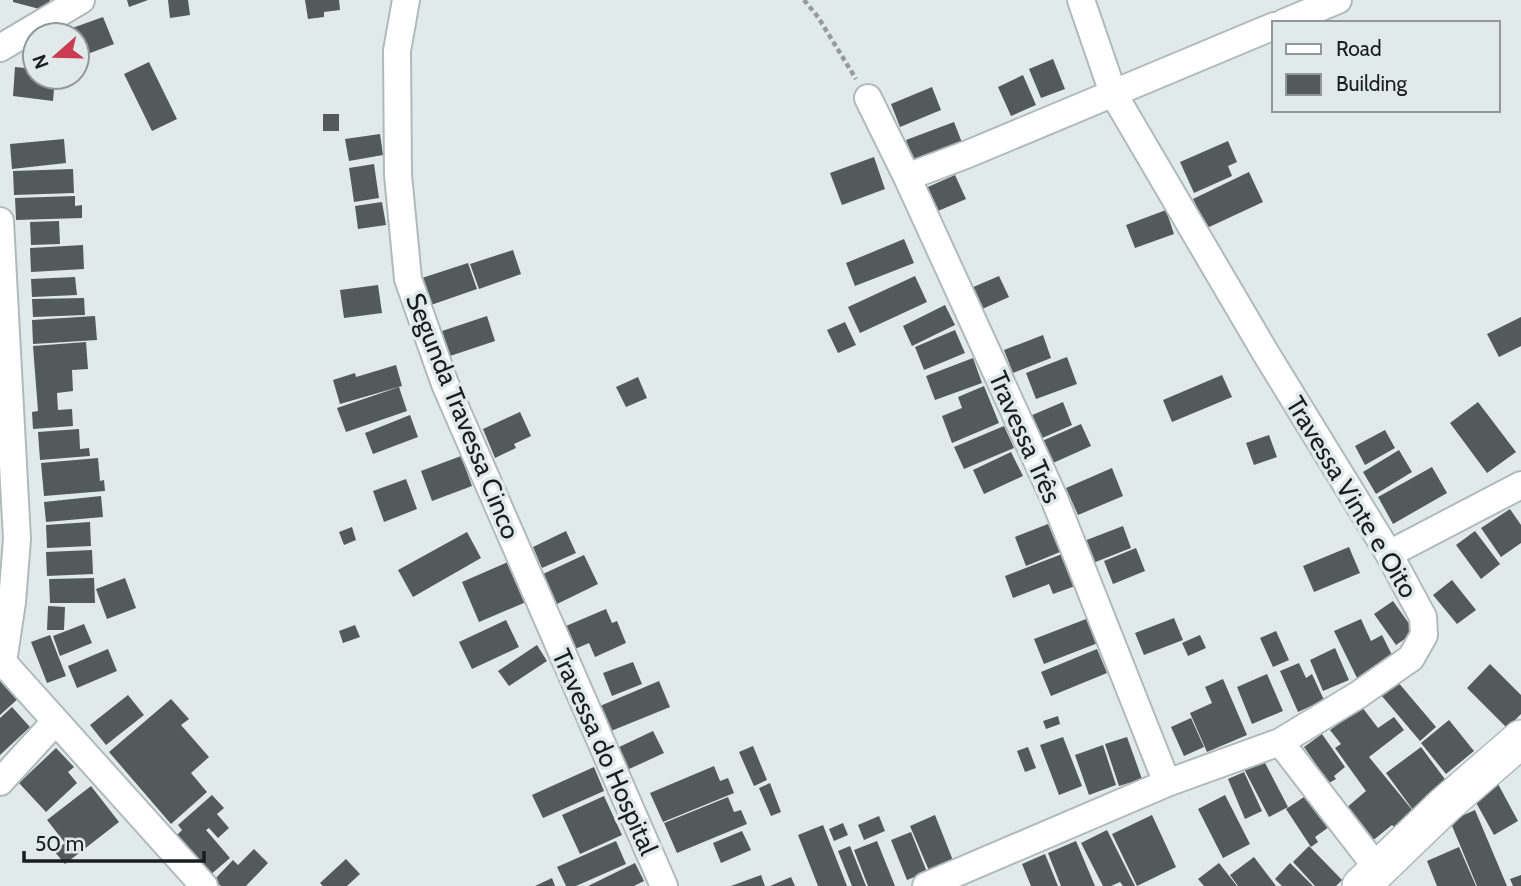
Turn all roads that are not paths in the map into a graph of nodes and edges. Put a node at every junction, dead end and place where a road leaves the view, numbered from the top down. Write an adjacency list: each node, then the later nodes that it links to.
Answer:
1 (81, 0): 7 (street)
2 (406, 0): 14 (street, Segunda Travessa Cinco)
3 (1081, 0): 8 (street, Travessa Vinte e Oito)
4 (1338, 0): 5 (street)
5 (1288, 21)
6 (1272, 27): 8 (street)
7 (0, 48)
8 (1114, 93): 10 (street); 13 (street, Travessa Vinte e Oito)
9 (868, 98): 10 (street, Travessa Três)
10 (907, 177): 20 (street, Travessa Três)
11 (0, 221): 15 (street)
12 (1521, 485): 13 (street)
13 (1389, 554): 18 (street, Travessa Vinte e Oito)
14 (545, 617): 23 (street, Travessa do Hospital)
15 (1, 661): 16 (street)
16 (55, 722): 19 (street); 22 (street)
17 (1521, 738): 21 (street)
18 (1280, 742): 20 (street, Travessa Vinte e Oito); 21 (street)
19 (0, 782)
20 (1167, 783): 24 (street, Travessa Vinte e Oito)
21 (1369, 877)
22 (204, 886)
23 (664, 886)
24 (926, 886)

